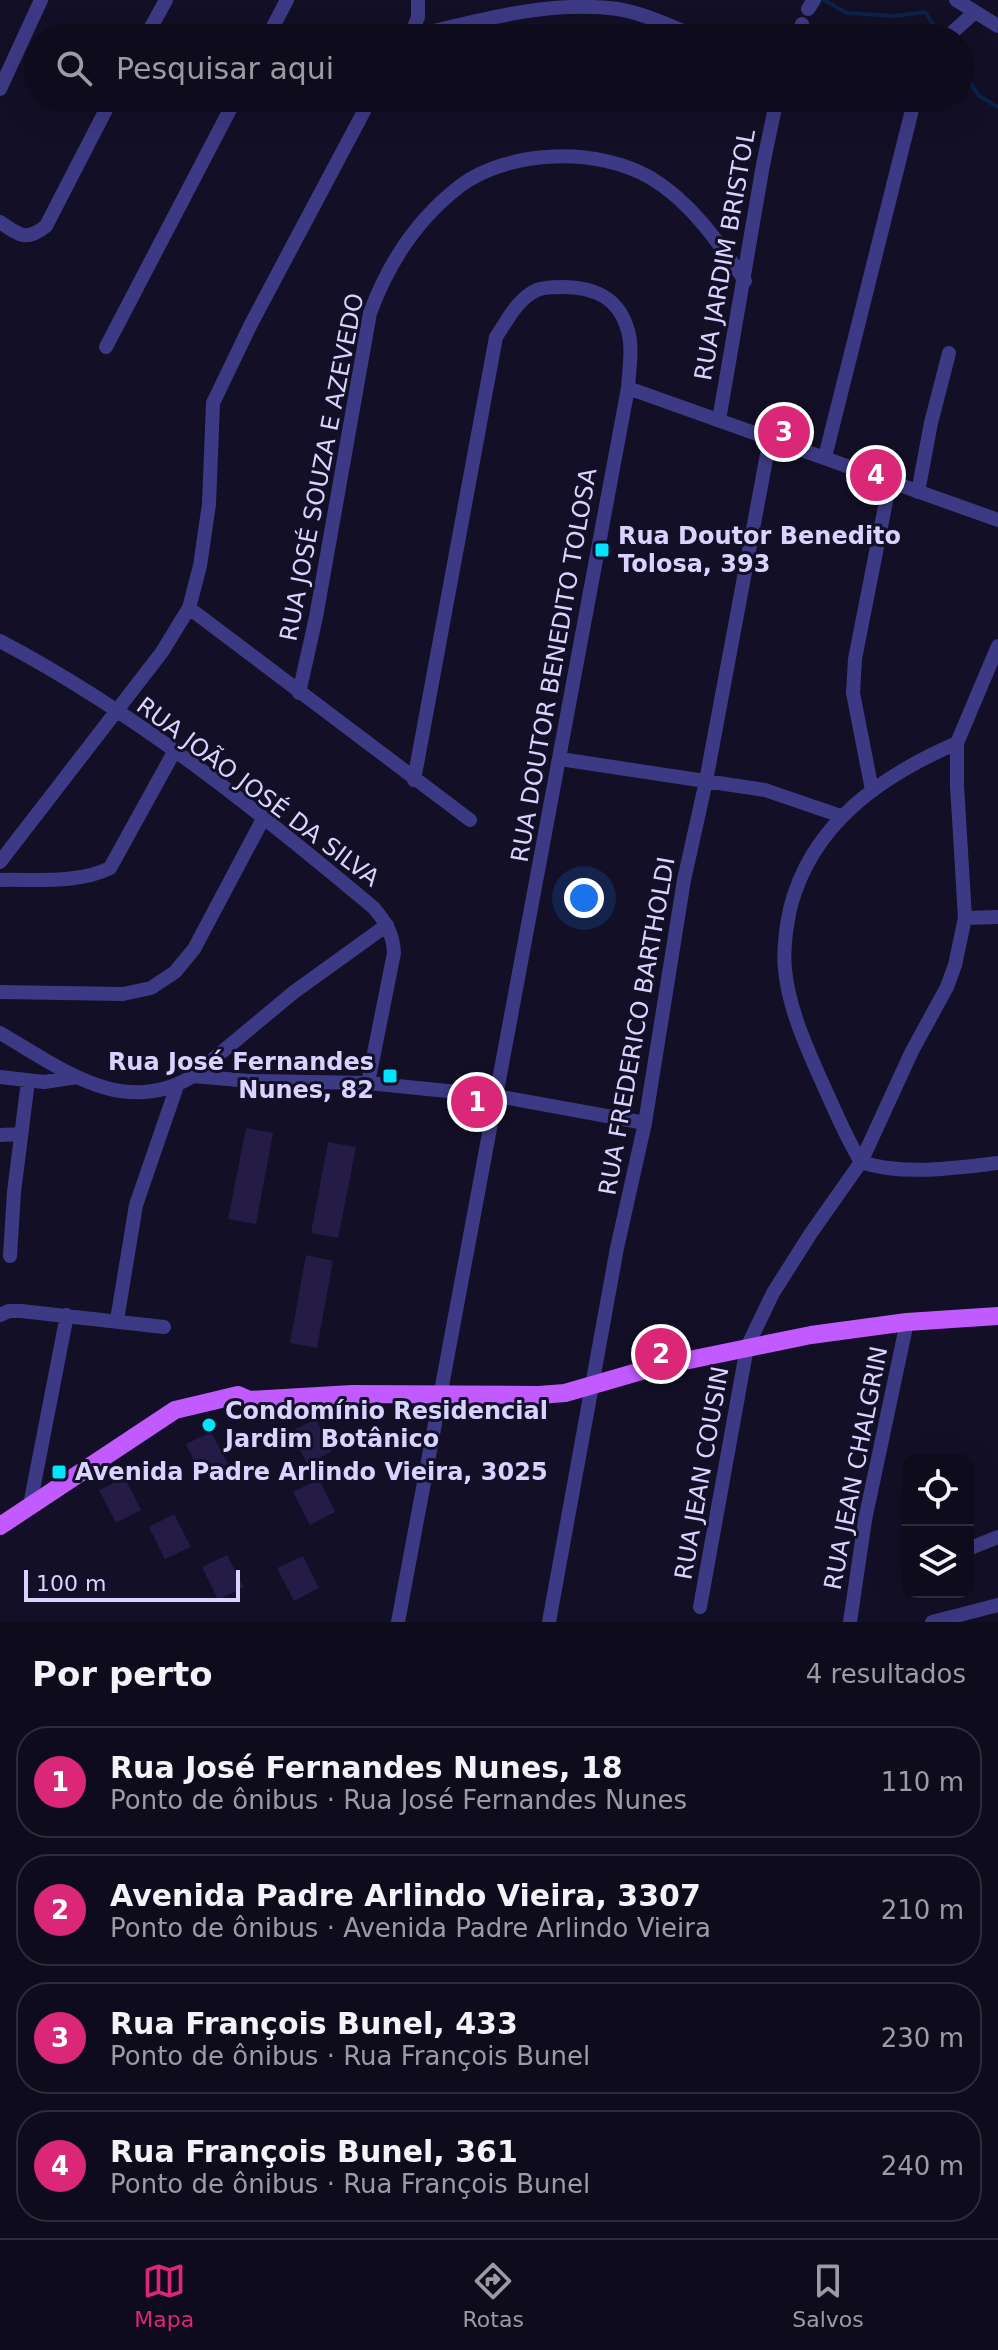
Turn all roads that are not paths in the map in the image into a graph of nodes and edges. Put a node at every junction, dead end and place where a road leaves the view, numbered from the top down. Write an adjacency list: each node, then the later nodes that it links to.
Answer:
1 (41, 0): 7 (street)
2 (166, 0): 8 (street)
3 (287, 0): 9 (street)
4 (418, 0): 10 (street)
5 (956, 0): 6 (street)
6 (975, 12): 13 (street); 14 (street)
7 (30, 24)
8 (153, 24)
9 (274, 24)
10 (416, 24)
11 (463, 24): 12 (street)
12 (660, 24)
13 (962, 24)
14 (998, 26)
15 (24, 37): 16 (street)
16 (0, 89)
17 (105, 112): 22 (street)
18 (229, 112): 24 (street)
19 (364, 112): 33 (street)
20 (774, 112): 23 (street, RUA JARDIM BRISTOL)
21 (911, 112): 29 (street)
22 (0, 222)
23 (745, 281): 27 (street, RUA JARDIM BRISTOL); 36 (street, RUA JOSÉ SOUZA E AZEVEDO)
24 (106, 347)
25 (949, 353): 31 (street)
26 (628, 388): 27 (street); 40 (street, RUA DOUTOR BENEDITO TOLOSA); 41 (street, RUA DOUTOR BENEDITO TOLOSA)
27 (719, 420): 28 (street)
28 (770, 438): 29 (street); 42 (street, RUA FREDERICO BARTHOLDI)
29 (825, 457): 30 (street)
30 (890, 481): 31 (street); 43 (street)
31 (918, 492): 32 (street)
32 (998, 520)
33 (189, 608): 36 (street); 37 (street)
34 (0, 641): 37 (street, RUA JOÃO JOSÉ DA SILVA)
35 (998, 646): 38 (street)
36 (299, 693): 41 (street)
37 (116, 711): 39 (street, RUA JOÃO JOSÉ DA SILVA); 47 (street)
38 (957, 743): 43 (street); 50 (street, RUA JEAN COUSIN)
39 (174, 752): 45 (street, RUA JOÃO JOSÉ DA SILVA); 48 (street)
40 (560, 759): 42 (street); 60 (street, RUA DOUTOR BENEDITO TOLOSA)
41 (414, 780): 46 (street)
42 (706, 781): 44 (street); 61 (street, RUA FREDERICO BARTHOLDI)
43 (872, 790): 44 (street)
44 (841, 816): 64 (street)
45 (263, 819): 51 (street, RUA JOÃO JOSÉ DA SILVA); 52 (street)
46 (470, 820)
47 (0, 862)
48 (0, 880)
49 (998, 917): 50 (street)
50 (965, 918): 64 (street, RUA JEAN COUSIN)
51 (387, 925): 54 (street); 58 (street)
52 (0, 992)
53 (0, 1033): 56 (street)
54 (193, 1076): 58 (street); 59 (street)
55 (0, 1077): 57 (street)
56 (77, 1077): 57 (street); 59 (street)
57 (28, 1081): 62 (street)
58 (368, 1083): 60 (street)
59 (177, 1086): 70 (street)
60 (497, 1096): 61 (street); 75 (street, RUA DOUTOR BENEDITO TOLOSA)
61 (645, 1123): 74 (street, RUA FREDERICO BARTHOLDI)
62 (21, 1134): 63 (street); 66 (street)
63 (0, 1135)
64 (861, 1162): 65 (street); 73 (street, RUA JEAN COUSIN)
65 (998, 1163)
66 (10, 1256)
67 (0, 1315): 68 (street)
68 (67, 1315): 70 (street); 76 (street)
69 (998, 1316): 71 (main road)
70 (117, 1320): 72 (street)
71 (907, 1322): 73 (main road); 84 (street, RUA JEAN CHALGRIN)
72 (164, 1327)
73 (747, 1347): 74 (main road); 81 (street, RUA JEAN COUSIN)
74 (594, 1384): 75 (main road); 83 (street, RUA FREDERICO BARTHOLDI)
75 (441, 1393): 76 (main road); 82 (street, RUA DOUTOR BENEDITO TOLOSA)
76 (30, 1505): 77 (main road)
77 (0, 1526)
78 (998, 1537): 79 (street)
79 (974, 1547)
80 (998, 1605): 85 (street)
81 (700, 1607)
82 (398, 1622)
83 (549, 1622)
84 (850, 1622)
85 (932, 1622)

